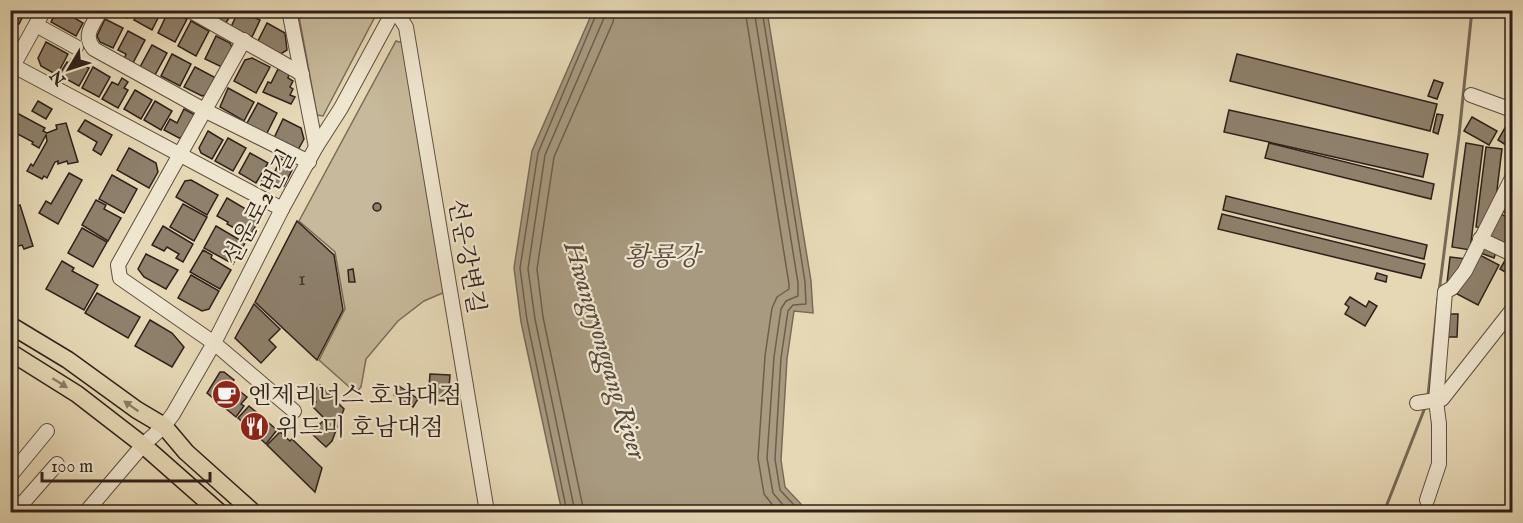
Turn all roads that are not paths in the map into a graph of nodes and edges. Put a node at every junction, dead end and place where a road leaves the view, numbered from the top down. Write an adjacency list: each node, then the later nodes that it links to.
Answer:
1 (44, 10): 6 (street)
2 (101, 10): 13 (street)
3 (189, 10): 7 (street)
4 (289, 10): 10 (street)
5 (394, 10): 14 (street, 선운로2번길); 37 (street, 선운강변길)
6 (36, 25): 8 (street); 9 (street)
7 (244, 40): 10 (street); 13 (street)
8 (76, 47)
9 (12, 65): 15 (street)
10 (302, 74): 14 (street)
11 (1471, 95): 12 (street)
12 (1512, 110)
13 (206, 111): 15 (street); 16 (street)
14 (316, 147): 16 (street, 선운로2번길)
15 (181, 156): 18 (street); 23 (street)
16 (309, 162): 18 (street, 선운로2번길)
17 (1512, 178): 19 (street)
18 (282, 209): 23 (street, 선운로2번길)
19 (1480, 239): 20 (street); 25 (street)
20 (1512, 254)
21 (1512, 310): 25 (street)
22 (10, 325): 27 (main road, one-way to 22)
23 (214, 343): 26 (street); 27 (street, 선운로2번길)
24 (10, 352): 29 (main road, one-way to 29)
25 (1427, 402): 32 (street)
26 (294, 411)
27 (164, 426): 29 (street, 선운로2번길); 36 (main road)
28 (47, 431): 31 (street)
29 (142, 445): 34 (street, 선운로2번길); 35 (main road)
30 (57, 464): 33 (street)
31 (10, 476)
32 (1427, 500)
33 (10, 504)
34 (86, 513)
35 (219, 513)
36 (253, 513)
37 (487, 513)

